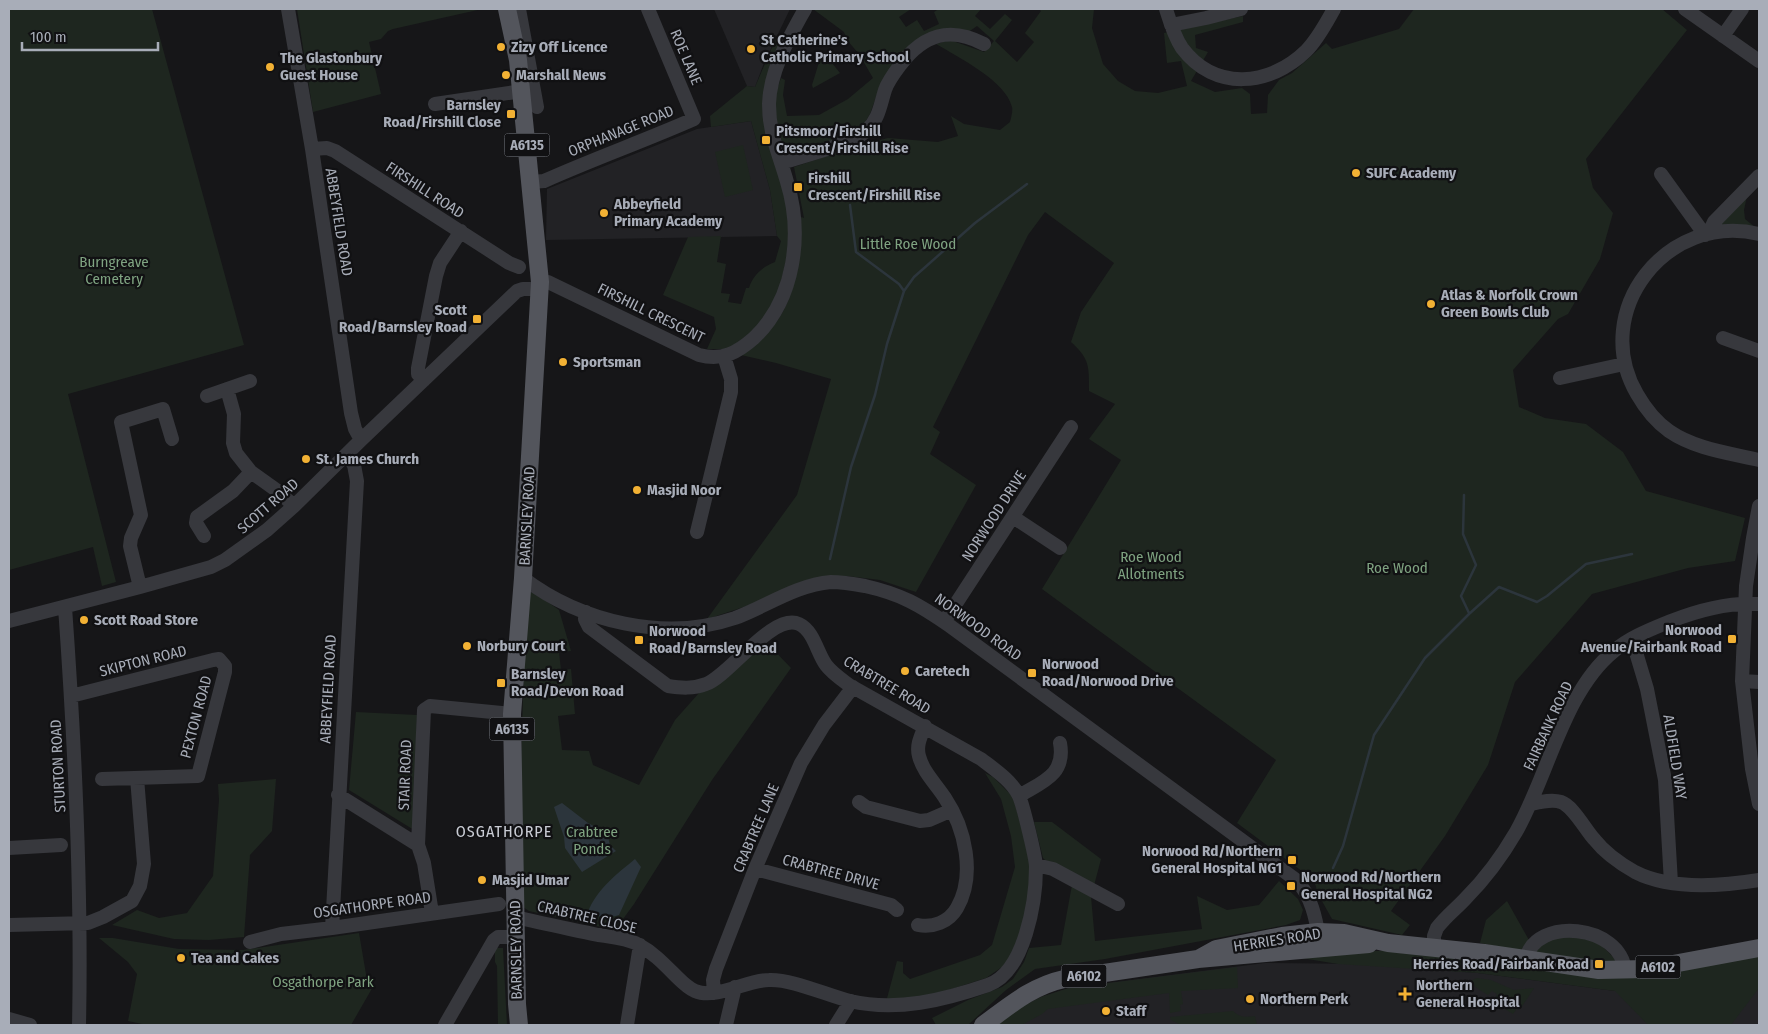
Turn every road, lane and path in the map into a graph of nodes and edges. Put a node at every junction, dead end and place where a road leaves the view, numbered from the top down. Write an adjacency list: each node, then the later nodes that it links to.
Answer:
1 (288, 9): 19 (street, ABBEYFIELD ROAD)
2 (508, 9): 15 (main road, BARNSLEY ROAD / A6135)
3 (520, 9): 17 (street)
4 (648, 9): 18 (street, ROE LANE)
5 (805, 9): 20 (street)
6 (1166, 9): 11 (street)
7 (1241, 9): 11 (street)
8 (1334, 9): 11 (street)
9 (1685, 9): 12 (street)
10 (1742, 9): 12 (street)
11 (1171, 25)
12 (1722, 36): 14 (street)
13 (984, 44): 20 (street)
14 (1759, 62)
15 (522, 91): 16 (street); 23 (main road, BARNSLEY ROAD / A6135)
16 (435, 104)
17 (537, 107)
18 (694, 119): 23 (street, ORPHANAGE ROAD)
19 (312, 149): 24 (street, FIRSHILL ROAD); 40 (street, ABBEYFIELD ROAD)
20 (780, 163): 31 (street)
21 (1661, 174): 25 (street)
22 (1759, 176): 25 (street)
23 (531, 182): 28 (main road, BARNSLEY ROAD / A6135)
24 (461, 232): 27 (street, FIRSHILL ROAD); 34 (street)
25 (1707, 234): 26 (street); 32 (street)
26 (1759, 234)
27 (519, 267)
28 (540, 286): 31 (street, FIRSHILL CRESCENT); 34 (street, SCOTT ROAD); 50 (main road, BARNSLEY ROAD / A6135)
29 (1723, 338): 30 (street)
30 (1759, 351)
31 (724, 356): 47 (street)
32 (1624, 364): 33 (street); 42 (street)
33 (1560, 378)
34 (424, 380): 40 (street, SCOTT ROAD)
35 (250, 382): 36 (street)
36 (227, 389): 37 (street); 43 (street)
37 (207, 396)
38 (1071, 428): 46 (street, NORWOOD DRIVE)
39 (172, 439): 51 (street)
40 (361, 440): 41 (street, SCOTT ROAD)
41 (347, 455): 44 (street, SCOTT ROAD); 69 (street, ABBEYFIELD ROAD)
42 (1759, 460)
43 (251, 472): 44 (street); 48 (street)
44 (294, 506): 51 (street, SCOTT ROAD)
45 (1759, 506): 52 (street)
46 (1013, 517): 49 (street); 57 (street, NORWOOD DRIVE)
47 (697, 532)
48 (204, 536)
49 (1060, 548)
50 (523, 578): 55 (street, NORWOOD ROAD); 64 (main road, BARNSLEY ROAD / A6135)
51 (140, 587): 54 (street, SCOTT ROAD)
52 (1745, 603): 53 (street, FAIRBANK ROAD); 58 (street, FAIRBANK ROAD); 60 (street)
53 (1759, 604)
54 (65, 608): 56 (street, SCOTT ROAD); 63 (street, STURTON ROAD)
55 (586, 612): 57 (street, NORWOOD ROAD); 62 (street, CRABTREE ROAD)
56 (9, 621)
57 (944, 622): 92 (street, NORWOOD ROAD)
58 (1632, 639): 73 (street, FAIRBANK ROAD); 81 (street, ALDFIELD WAY)
59 (222, 662): 63 (street, SKIPTON ROAD); 67 (street, PEXTON ROAD)
60 (1742, 681): 61 (street); 72 (street)
61 (1759, 682)
62 (853, 687): 65 (street, CRABTREE ROAD); 79 (street, CRABTREE LANE)
63 (71, 696): 87 (street, STURTON ROAD)
64 (512, 714): 76 (street, STAIR ROAD); 86 (main road, BARNSLEY ROAD / A6135)
65 (925, 726): 70 (street, CRABTREE ROAD); 74 (street)
66 (1060, 743): 70 (street)
67 (137, 778): 68 (street, PEXTON ROAD); 87 (street)
68 (102, 779)
69 (338, 795): 76 (street); 90 (street, ABBEYFIELD ROAD)
70 (1019, 796): 78 (street, CRABTREE ROAD)
71 (859, 802): 74 (street)
72 (1759, 803)
73 (1531, 804): 81 (street); 95 (street, FAIRBANK ROAD)
74 (952, 810): 89 (street)
75 (61, 845): 77 (street)
76 (418, 845): 85 (street, STAIR ROAD)
77 (9, 848)
78 (1036, 865): 83 (street); 98 (street, CRABTREE ROAD)
79 (755, 869): 84 (street, CRABTREE DRIVE); 101 (street, CRABTREE LANE)
80 (1759, 880): 81 (street)
81 (1670, 883)
82 (499, 904): 85 (street, OSGATHORPE ROAD)
83 (1118, 904)
84 (897, 910)
85 (432, 913): 90 (street, OSGATHORPE ROAD)
86 (516, 917): 91 (main road, BARNSLEY ROAD / A6135); 94 (street, CRABTREE CLOSE)
87 (80, 923): 88 (street); 105 (street, STURTON ROAD)
88 (9, 925)
89 (918, 925)
90 (332, 928): 93 (street, OSGATHORPE ROAD)
91 (517, 937): 106 (street); 107 (main road, BARNSLEY ROAD / A6135)
92 (1319, 940): 95 (main road, HERRIES ROAD / A6102); 111 (main road, HERRIES ROAD / A6102)
93 (250, 942)
94 (640, 945): 101 (street, CRABTREE CLOSE); 108 (street)
95 (1434, 947): 97 (main road, HERRIES ROAD / A6102)
96 (1759, 948): 99 (main road, HERRIES ROAD / A6102)
97 (1526, 959): 99 (main road, HERRIES ROAD / A6102); 99 (street)
98 (1009, 969): 102 (street, CRABTREE CLOSE)
99 (1625, 971)
100 (735, 987): 101 (street, CRABTREE CLOSE); 102 (street, CRABTREE CLOSE); 109 (street)
101 (714, 993)
102 (851, 1001): 110 (street)
103 (9, 1019): 104 (street)
104 (30, 1025)
105 (79, 1025)
106 (446, 1025)
107 (519, 1025)
108 (628, 1025)
109 (726, 1025)
110 (836, 1025)
111 (982, 1025)

